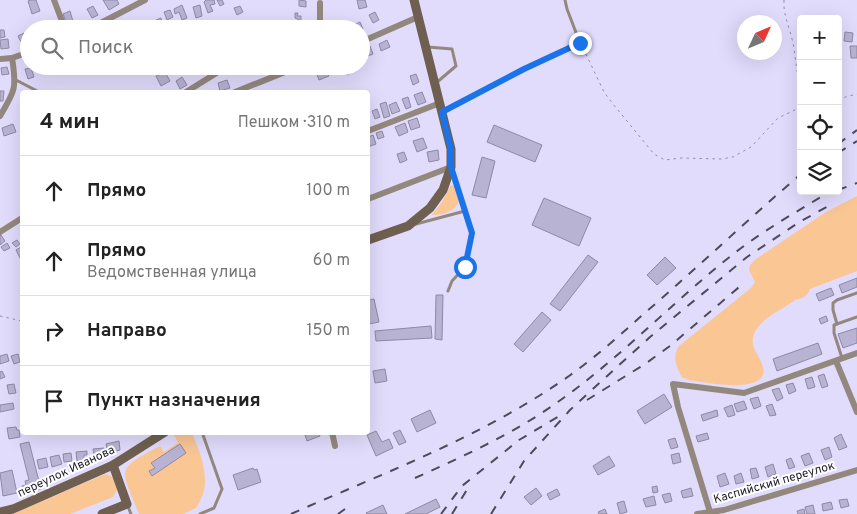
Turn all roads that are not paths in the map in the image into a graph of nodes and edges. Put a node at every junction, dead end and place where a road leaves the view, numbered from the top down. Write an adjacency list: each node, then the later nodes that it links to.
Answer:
1 (54, 0): 7 (street)
2 (145, 0): 8 (street)
3 (414, 0): 6 (main road)
4 (566, 0): 22 (lane)
5 (320, 3): 9 (street)
6 (418, 17): 10 (street); 11 (main road)
7 (62, 20)
8 (106, 20)
9 (320, 20)
10 (370, 38)
11 (426, 47): 18 (main road); 18 (lane)
12 (20, 55): 13 (street)
13 (12, 58): 14 (street); 17 (street)
14 (0, 59)
15 (213, 75): 20 (street)
16 (277, 75): 21 (street)
17 (16, 80): 19 (lane); 23 (street)
18 (435, 84): 22 (main road)
19 (35, 90)
20 (189, 90)
21 (240, 90)
22 (441, 108): 24 (street); 25 (main road)
23 (0, 116)
24 (370, 130)
25 (451, 167): 26 (street); 27 (lane); 29 (main road)
26 (370, 198)
27 (465, 211): 29 (lane); 32 (lane)
28 (20, 219): 30 (street)
29 (408, 226): 31 (main road)
30 (0, 232)
31 (370, 239)
32 (448, 291)
33 (857, 293): 35 (lane)
34 (857, 317): 35 (lane)
35 (837, 324): 37 (lane)
36 (857, 353): 37 (street)
37 (839, 360): 38 (street); 47 (street)
38 (857, 412)
39 (203, 435): 51 (lane)
40 (333, 435): 42 (street)
41 (156, 436): 43 (main road, переулок Иванова)
42 (335, 446)
43 (113, 465): 45 (main road); 46 (main road, переулок Иванова)
44 (857, 470): 48 (street, Каспийский переулок)
45 (127, 504): 49 (main road); 50 (lane)
46 (0, 512)
47 (710, 512): 48 (street, Каспийский переулок); 52 (street, Каспийский переулок)
48 (724, 512)
49 (102, 514)
50 (131, 514)
51 (200, 514)
52 (697, 514)

